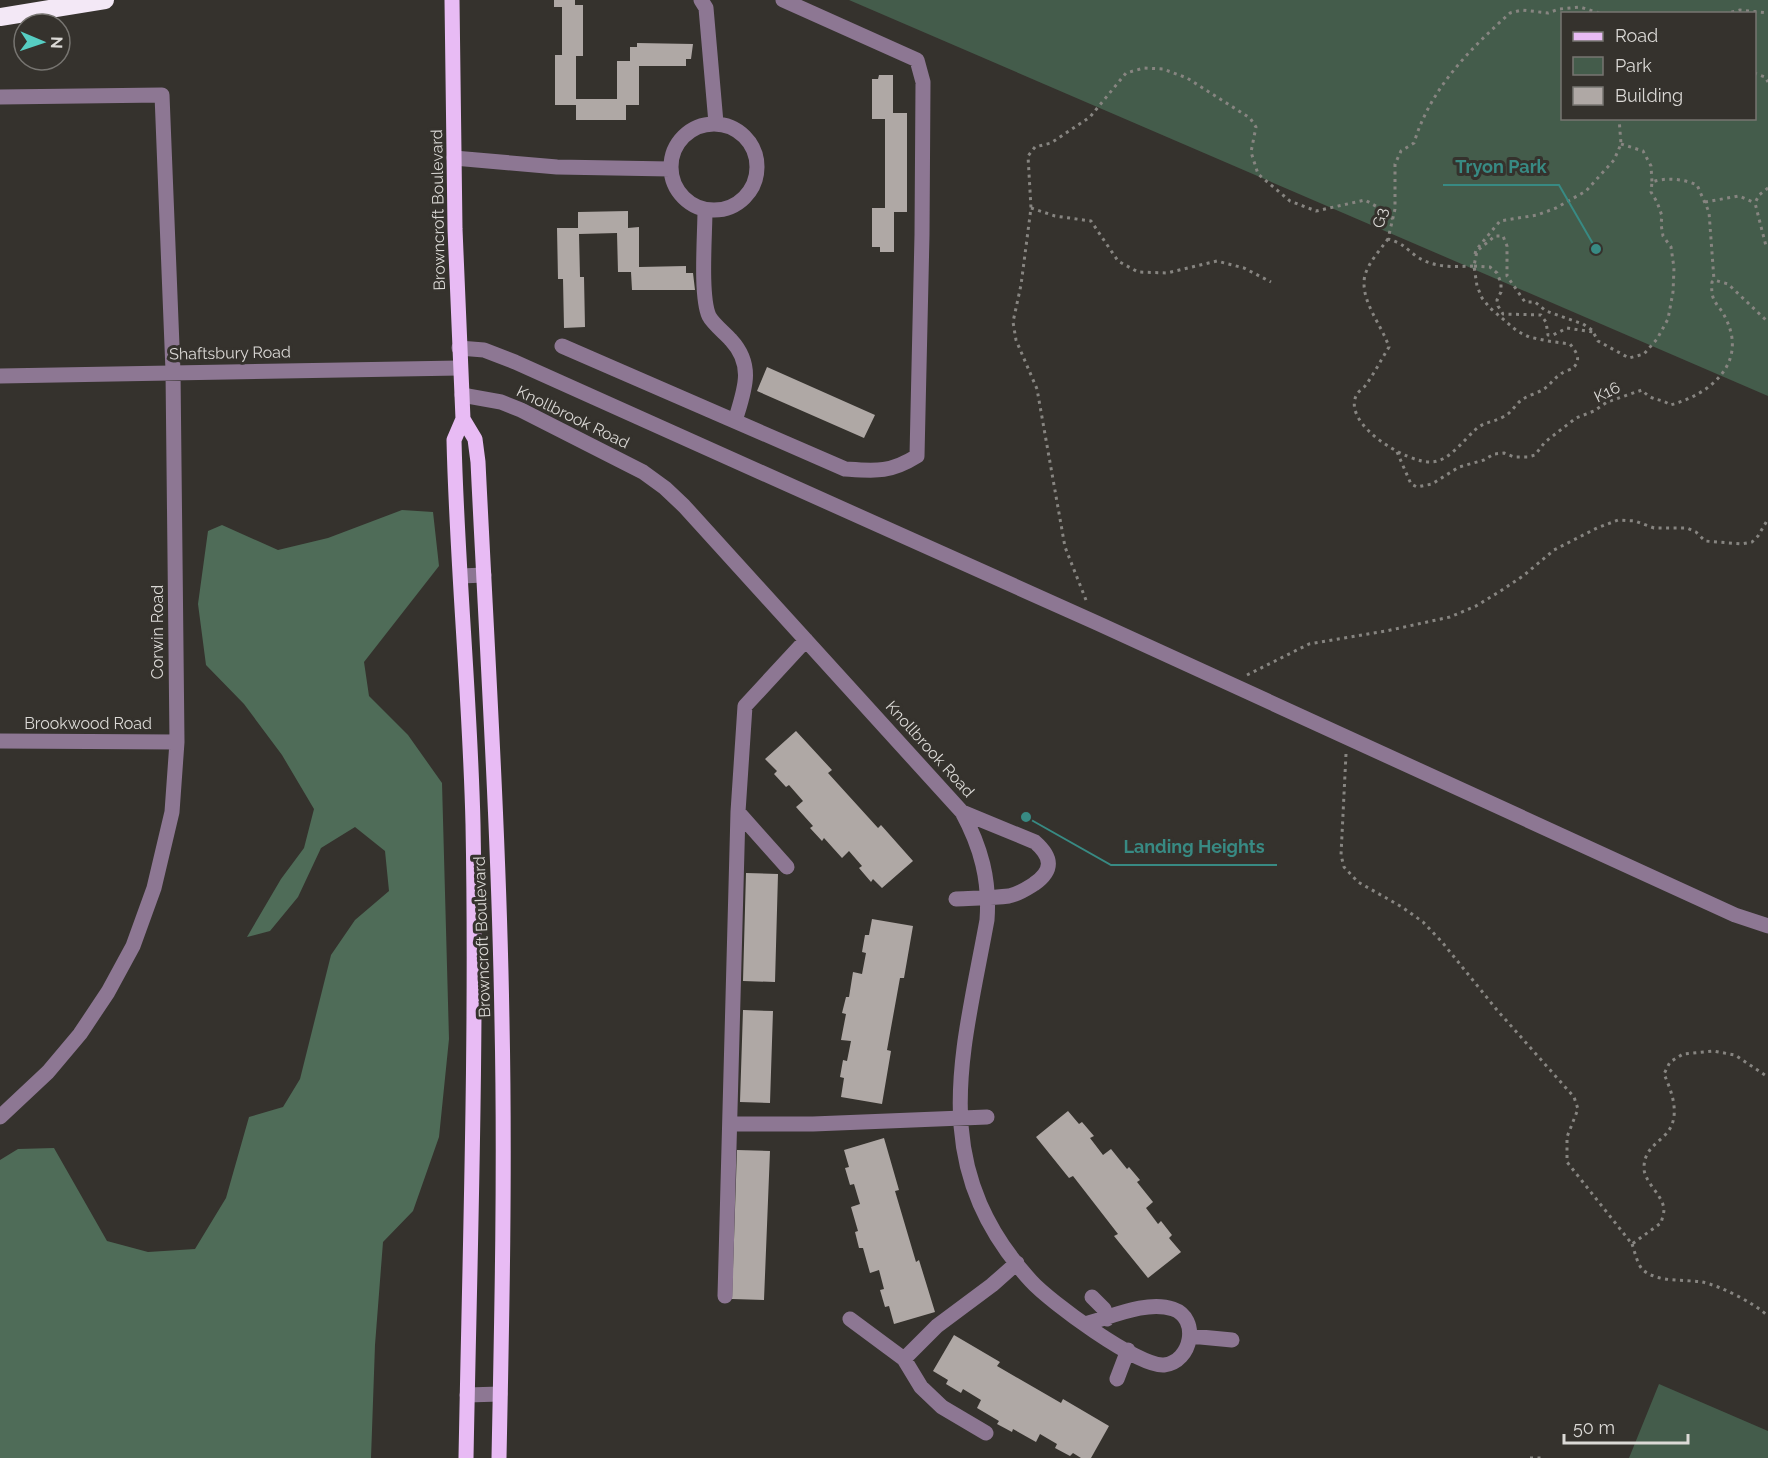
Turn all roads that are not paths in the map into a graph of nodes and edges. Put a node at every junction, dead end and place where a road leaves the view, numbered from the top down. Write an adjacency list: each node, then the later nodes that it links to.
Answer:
1 (105, 0): 5 (highway)
2 (452, 0): 8 (main road, Browncroft Boulevard)
3 (701, 0): 7 (street)
4 (783, 0): 18 (street)
5 (0, 17)
6 (0, 97): 14 (street, Corwin Road)
7 (716, 123): 9 (street); 10 (street)
8 (454, 159): 9 (street); 12 (main road, Browncroft Boulevard)
9 (670, 169): 10 (street)
10 (705, 210): 18 (street)
11 (562, 346): 18 (street)
12 (459, 348): 13 (main road, Browncroft Boulevard); 29 (street)
13 (460, 368): 14 (street, Shaftsbury Road); 16 (main road, Browncroft Boulevard)
14 (173, 371): 15 (street, Shaftsbury Road); 23 (street, Corwin Road)
15 (0, 376)
16 (462, 395): 17 (main road, Browncroft Boulevard); 21 (street, Knollbrook Road)
17 (463, 419): 19 (main road, Browncroft Boulevard); 20 (main road, Browncroft Boulevard)
18 (735, 421)
19 (484, 575): 20 (street); 45 (main road, Browncroft Boulevard)
20 (461, 576): 46 (main road, Browncroft Boulevard)
21 (806, 640): 24 (street); 25 (street, Knollbrook Road)
22 (0, 741): 23 (street, Brookwood Road)
23 (177, 742): 30 (street, Corwin Road)
24 (738, 812): 26 (street); 33 (street)
25 (962, 812): 27 (street, Knollbrook Road); 27 (street)
26 (787, 867)
27 (989, 897): 28 (street); 32 (street, Knollbrook Road)
28 (956, 899)
29 (1768, 926)
30 (0, 1117)
31 (987, 1117): 32 (street)
32 (959, 1118): 33 (street); 34 (street, Knollbrook Road)
33 (731, 1124): 35 (street)
34 (1017, 1263): 39 (street, Knollbrook Road); 43 (street)
35 (725, 1296)
36 (1092, 1297): 37 (street)
37 (1107, 1318): 39 (street); 40 (street)
38 (850, 1319): 43 (street)
39 (1085, 1324): 42 (street, Knollbrook Road)
40 (1190, 1336): 41 (street); 42 (street, Knollbrook Road)
41 (1232, 1340)
42 (1128, 1350): 44 (street)
43 (903, 1359): 47 (street)
44 (1117, 1379)
45 (500, 1394): 46 (street); 49 (main road, Browncroft Boulevard)
46 (467, 1395): 48 (main road, Browncroft Boulevard)
47 (986, 1433)
48 (466, 1458)
49 (499, 1458)

